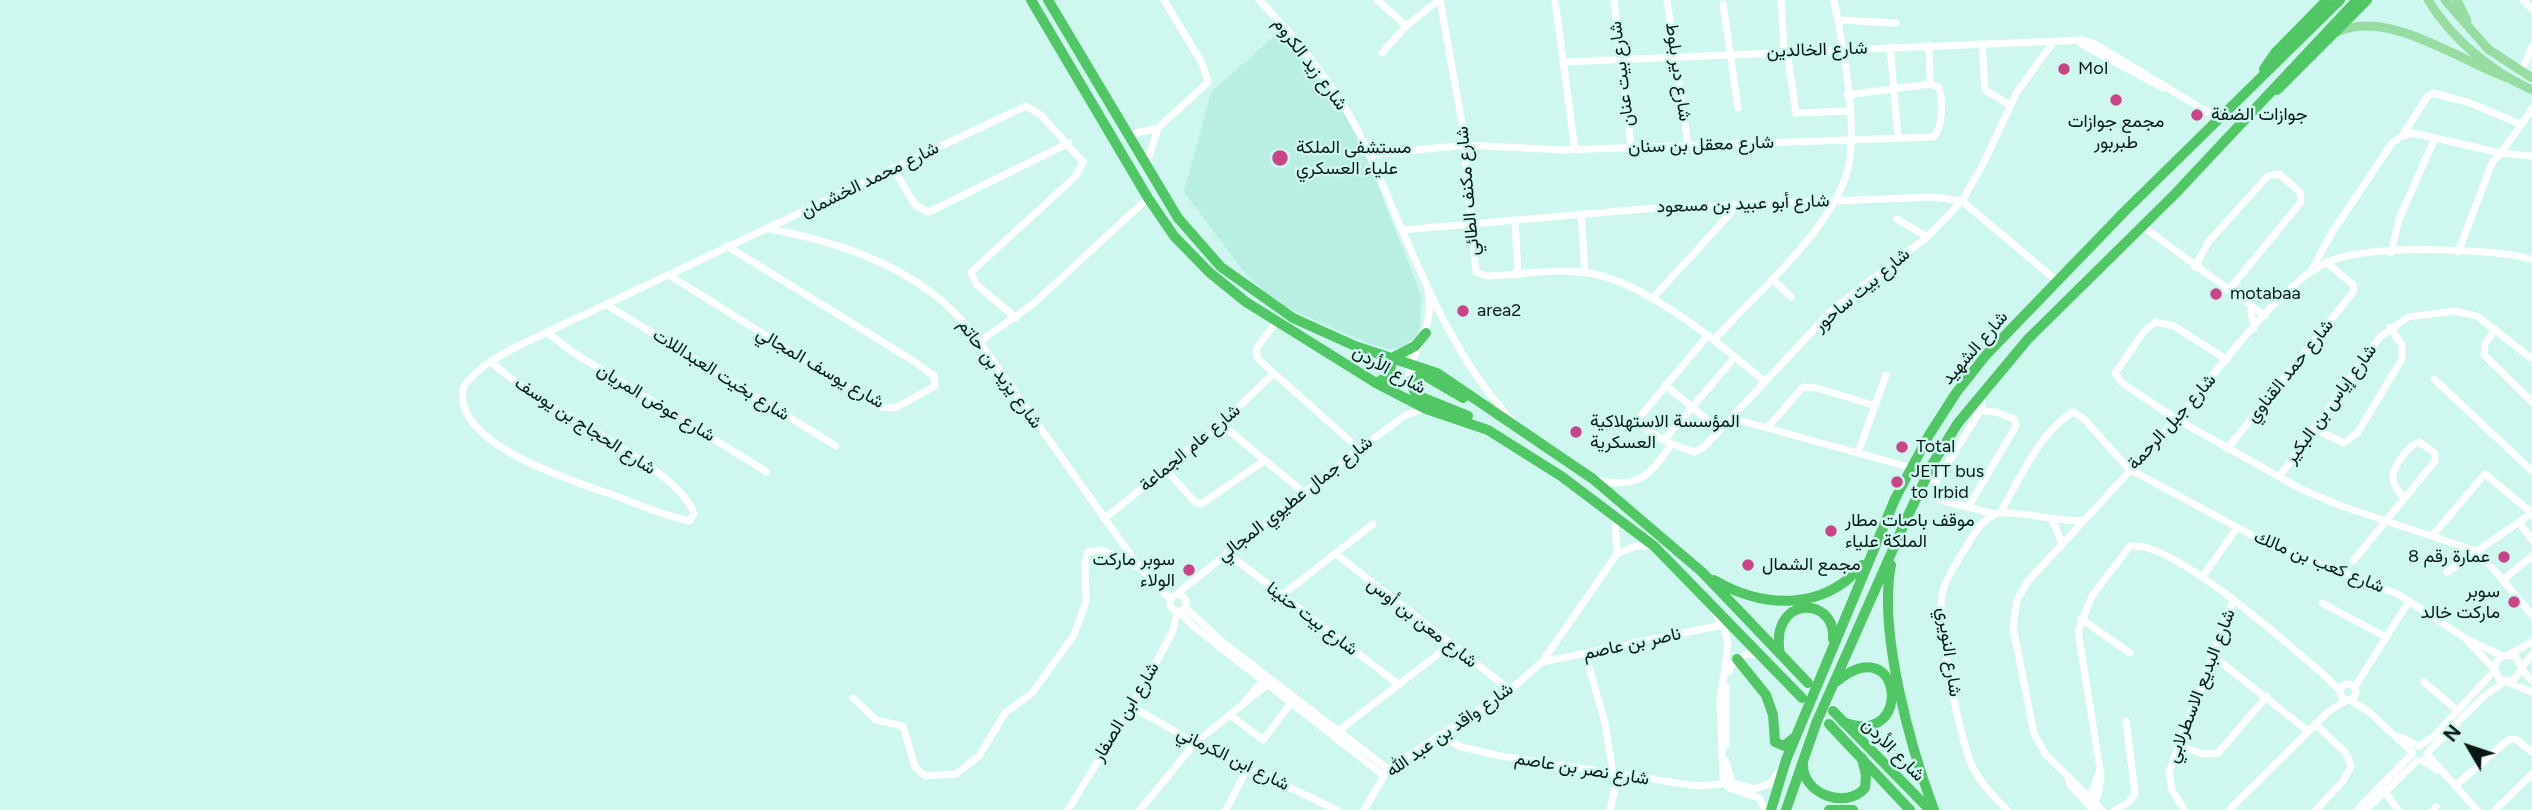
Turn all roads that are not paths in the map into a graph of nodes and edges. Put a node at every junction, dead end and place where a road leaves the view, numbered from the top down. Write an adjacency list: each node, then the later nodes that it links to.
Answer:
1 (1031, 0): 72 (highway, شارع الأردن)
2 (1048, 0): 23 (highway, شارع الأردن)
3 (1057, 0): 23 (street)
4 (1164, 0): 56 (street)
5 (1259, 0): 68 (street, شارع زيد الكروم)
6 (1377, 0): 26 (street)
7 (1439, 0): 26 (street); 63 (street, شارع مكنف الطائي)
8 (1555, 0): 40 (street)
9 (1614, 0): 39 (street, شارع بيت عنان)
10 (1667, 0): 38 (street, شارع دير بلوط)
11 (1781, 0): 35 (street)
12 (1834, 0): 24 (street)
13 (2340, 0): 42 (highway, شارع الشهيد)
14 (2357, 0): 49 (highway, شارع الشهيد)
15 (2367, 0): 27 (highway)
16 (2428, 0): 43 (main road)
17 (2445, 0): 28 (main road)
18 (2457, 0): 28 (main road)
19 (2523, 0): 22 (street)
20 (2326, 1): 42 (highway)
21 (1723, 4): 37 (street)
22 (2532, 9)
23 (1057, 16): 57 (highway, شارع الأردن)
24 (1838, 20): 25 (street); 34 (street)
25 (1896, 23)
26 (1406, 26): 36 (street)
27 (2333, 35): 43 (main road); 49 (highway)
28 (2477, 38): 41 (main road)
29 (2054, 41): 30 (street, شارع الخالدين); 50 (street, شارع بيت ساحور); 54 (street, شارع الخالدين)
30 (1982, 43): 31 (street, شارع الخالدين); 50 (street)
31 (1929, 44): 32 (street, شارع الخالدين); 45 (street, شارع معقل بن سنان)
32 (1890, 47): 34 (street, شارع الخالدين); 46 (street)
33 (2532, 47): 41 (street)
34 (1842, 50): 35 (street, شارع الخالدين); 48 (street)
35 (1785, 51): 37 (street, شارع الخالدين); 53 (street)
36 (1382, 53)
37 (1730, 55): 38 (street, شارع الخالدين); 51 (street)
38 (1675, 58): 39 (street, شارع الخالدين); 64 (street, شارع دير بلوط)
39 (1619, 60): 40 (street, شارع الخالدين); 65 (street, شارع بيت عنان)
40 (1564, 62): 66 (street)
41 (2521, 73): 44 (main road)
42 (2261, 78): 54 (highway, شارع الشهيد)
43 (2508, 78): 47 (main road)
44 (2532, 78)
45 (1930, 84): 46 (street); 59 (street, شارع معقل بن سنان)
46 (1894, 89): 48 (street); 59 (street)
47 (2532, 90)
48 (1847, 95): 53 (street)
49 (2261, 99): 80 (highway, شارع الشهيد)
50 (2010, 104): 74 (street, شارع بيت ساحور)
51 (1738, 108)
52 (2532, 108): 55 (street)
53 (1850, 111): 60 (street)
54 (2219, 119): 95 (highway, شارع الشهيد)
55 (2520, 124): 58 (street); 67 (street)
56 (1158, 128): 57 (street); 70 (street)
57 (1128, 135): 70 (highway, شارع الأردن)
58 (2402, 136): 61 (street); 90 (street)
59 (1898, 137): 60 (street, شارع معقل بن سنان)
60 (1851, 139): 64 (street, شارع معقل بن سنان); 73 (street)
61 (2434, 140): 67 (street); 86 (street)
62 (1069, 143): 71 (street, شارع محمد الخشمان); 71 (street); 103 (street, شارع محمد الخشمان)
63 (1465, 145): 66 (street, شارع معقل بن سنان); 68 (street, شارع معقل بن سنان); 79 (street, شارع مكنف الطائي)
64 (1688, 145): 65 (street, شارع معقل بن سنان)
65 (1631, 147): 66 (street, شارع معقل بن سنان)
66 (1575, 150)
67 (2501, 153): 69 (street); 85 (street)
68 (1369, 155): 82 (street, شارع زيد الكروم)
69 (2532, 156)
70 (1146, 166): 113 (highway, شارع الأردن)
71 (893, 168): 81 (street, شارع محمد الخشمان)
72 (1148, 198): 103 (street); 105 (highway, شارع الأردن)
73 (1836, 201): 74 (street, شارع أبو عبيد بن مسعود); 75 (street, شارع أبو عبيد بن مسعود); 94 (street)
74 (1962, 201): 83 (street, شارع بيت ساحور); 95 (street)
75 (1737, 206): 76 (street, شارع أبو عبيد بن مسعود); 99 (street)
76 (1581, 214): 77 (street, شارع أبو عبيد بن مسعود); 91 (street)
77 (1515, 219): 79 (street, شارع أبو عبيد بن مسعود); 93 (street)
78 (1897, 219): 83 (street)
79 (1472, 222): 82 (street, شارع أبو عبيد بن مسعود); 93 (street, شارع مكنف الطائي)
80 (2143, 226): 89 (street); 127 (highway, شارع الشهيد)
81 (770, 228): 84 (street, شارع محمد الخشمان); 112 (street, شارع يزيد بن حاتم)
82 (1402, 230): 96 (street, شارع زيد الكروم)
83 (1927, 237): 122 (street, شارع بيت ساحور)
84 (727, 246): 92 (street, شارع محمد الخشمان); 92 (street, شارع يوسف المجالي)
85 (2458, 252): 86 (street, شارع جبل الرحمة); 87 (street, شارع جبل الرحمة)
86 (2391, 253): 88 (street, شارع جبل الرحمة)
87 (2532, 259)
88 (2326, 262): 90 (street, شارع جبل الرحمة); 147 (street, شارع حمد القناوي)
89 (2195, 267): 97 (street); 97 (street)
90 (2311, 271): 101 (street, شارع جبل الرحمة)
91 (1585, 272): 93 (street, شارع مكنف الطائي); 99 (street, شارع مكنف الطائي)
92 (669, 275): 100 (street, شارع محمد الخشمان)
93 (1518, 275)
94 (1772, 279): 98 (street); 111 (street)
95 (2057, 281): 150 (highway, شارع الشهيد)
96 (1426, 283): 110 (street, شارع زيد الكروم); 139 (street, شارع زيد الكروم)
97 (2228, 291): 102 (street)
98 (1791, 297)
99 (1651, 299): 111 (street, شارع مكنف الطائي)
100 (607, 305): 109 (street, شارع محمد الخشمان); 145 (street, شارع بخيت العبداللات)
101 (2272, 308): 102 (street); 104 (street, شارع جبل الرحمة)
102 (2252, 309): 104 (street); 107 (street)
103 (1016, 318): 112 (street)
104 (2263, 318): 107 (street, شارع جبل الرحمة)
105 (1276, 322): 119 (street); 123 (highway, شارع الأردن)
106 (2390, 327): 108 (street, شارع إياس بن البكير); 141 (street, شارع إياس بن البكير); 141 (street)
107 (2254, 328): 116 (street, شارع جبل الرحمة)
108 (2495, 328): 115 (street, شارع إياس بن البكير); 128 (street)
109 (547, 332): 117 (street, شارع محمد الخشمان); 154 (street, شارع عوض المريان)
110 (1426, 333): 113 (highway); 118 (street, شارع زيد الكروم)
111 (1711, 337): 114 (street, شارع مكنف الطائي); 124 (street)
112 (980, 341): 164 (street, شارع يزيد بن حاتم)
113 (1388, 356): 118 (highway, شارع الأردن); 123 (highway)
114 (1735, 357): 122 (street, شارع مكنف الطائي); 131 (street)
115 (2532, 359)
116 (2227, 360): 137 (street, شارع جبل الرحمة); 137 (street)
117 (491, 362): 130 (street, شارع محمد الخشمان); 130 (street, شارع الحجاج بن يوسف)
118 (1412, 363): 125 (street, شارع زيد الكروم); 134 (highway, شارع الأردن)
119 (1273, 374): 138 (street, شارع عام الجماعة); 146 (street)
120 (1886, 375): 129 (street)
121 (2434, 379): 153 (street)
122 (1764, 382): 136 (street, شارع بيت ساحور)
123 (1376, 383): 126 (highway, شارع الأردن)
124 (1665, 385): 131 (street); 144 (street)
125 (1409, 386): 134 (highway); 143 (highway)
126 (1403, 397): 132 (highway, شارع الأردن); 135 (street)
127 (1978, 398): 133 (street); 157 (highway, شارع الشهيد)
128 (2532, 402)
129 (1873, 405): 140 (street); 148 (street)
130 (464, 407)
131 (1692, 408): 142 (street); 144 (street)
132 (1426, 409): 135 (street, شارع جمال عطيوي المجالي); 143 (highway, شارع الأردن)
133 (1980, 411): 157 (street); 160 (street)
134 (1496, 415): 139 (highway, شارع الأردن)
135 (1401, 418): 146 (street, شارع جمال عطيوي المجالي)
136 (1731, 418): 140 (street); 142 (street, شارع بيت ساحور)
137 (2176, 419): 147 (street); 151 (street, شارع جبل الرحمة)
138 (1221, 424): 149 (street); 152 (street, شارع عام الجماعة)
139 (1517, 426): 156 (highway, شارع الأردن)
140 (1769, 427): 148 (street)
141 (2313, 428): 155 (street, شارع إياس بن البكير)
142 (1719, 429): 144 (street, شارع بيت ساحور)
143 (1489, 430): 163 (highway, شارع الأردن)
144 (1668, 442): 156 (street)
145 (835, 446)
146 (1359, 449): 158 (street, شارع جمال عطيوي المجالي)
147 (2227, 449): 155 (street)
148 (1858, 453): 150 (street)
149 (1264, 461): 152 (street); 158 (street)
150 (1912, 468): 173 (highway, شارع الشهيد)
151 (2129, 469): 161 (street, شارع كعب بن مالك); 165 (street, شارع جبل الرحمة); 170 (street, شارع كعب بن مالك)
152 (1166, 470): 164 (street, شارع عام الجماعة)
153 (2532, 471)
154 (767, 472)
155 (2279, 477): 166 (street)
156 (1593, 478): 185 (highway, شارع الأردن)
157 (1931, 478): 160 (street); 176 (highway, شارع الشهيد)
158 (1302, 491): 178 (street, شارع جمال عطيوي المجالي)
159 (2404, 498): 159 (street); 166 (street)
160 (1968, 507): 161 (street)
161 (1998, 513): 167 (street); 279 (street, شارع النويري)
162 (2532, 513): 168 (street); 171 (street)
163 (1614, 514): 175 (highway, شارع الأردن); 180 (street)
164 (1104, 519): 183 (street, شارع يزيد بن حاتم)
165 (2084, 520): 167 (street); 174 (street, شارع جبل الرحمة)
166 (2384, 520): 171 (street); 182 (street)
167 (2053, 521): 174 (street)
168 (2519, 522): 172 (street); 177 (street)
169 (1373, 524): 179 (street)
170 (2237, 528): 186 (street); 194 (street, شارع كعب بن مالك)
171 (2432, 536): 177 (street)
172 (2532, 540)
173 (1875, 544): 185 (highway); 212 (highway, شارع الشهيد)
174 (2062, 544): 259 (street, شارع جبل الرحمة)
175 (1654, 546): 180 (street); 192 (highway, شارع الأردن)
176 (1895, 548): 223 (highway, شارع الشهيد); 278 (highway)
177 (2479, 552): 184 (street); 187 (street)
178 (1227, 553): 188 (street, شارع جمال عطيوي المجالي); 189 (street, شارع بيت حنينا)
179 (1336, 554): 189 (street); 203 (street, شارع معن بن أوس)
180 (1617, 554): 213 (street, شارع واقد بن عبد الله)
181 (2532, 556): 187 (street)
182 (2353, 561)
183 (1140, 569): 191 (street, شارع يزيد بن حاتم); 229 (street)
184 (2447, 572)
185 (1704, 575): 208 (highway, شارع الأردن)
186 (2203, 576): 193 (street); 198 (street)
187 (2504, 579): 197 (street)
188 (1191, 582): 190 (street, شارع جمال عطيوي المجالي); 191 (street, شارع جمال عطيوي المجالي)
189 (1282, 596): 222 (street, شارع بيت حنينا)
190 (1184, 597): 191 (street); 196 (street)
191 (1173, 598): 196 (street, شارع يزيد بن حاتم)
192 (1706, 598): 199 (street); 207 (highway, شارع الأردن)
193 (2233, 601): 210 (street, شارع البديع الاسطرلابي); 216 (street)
194 (2409, 601): 200 (street); 201 (street, شارع كعب بن مالك)
195 (2322, 603): 200 (street)
196 (1180, 609): 217 (street); 233 (street, شارع ابن الصفار)
197 (2532, 615)
198 (2081, 619): 205 (street); 258 (street)
199 (1722, 625): 204 (street, ناصر بن عاصم); 211 (street)
200 (2386, 637): 224 (street)
201 (2468, 640): 209 (street, شارع كعب بن مالك); 215 (street, شارع كعب بن مالك)
202 (2532, 642): 209 (street)
203 (1450, 645): 222 (street); 225 (street, شارع معن بن أوس)
204 (1585, 653): 213 (street, ناصر بن عاصم); 256 (street)
205 (2130, 653)
206 (2532, 654): 214 (street)
207 (1761, 655): 211 (street); 230 (highway, شارع الأردن)
208 (1780, 655): 212 (highway); 221 (highway, شارع الأردن)
209 (2506, 655): 214 (street); 215 (street)
210 (2213, 656): 228 (street); 248 (street, شارع البديع الاسطرلابي)
211 (1732, 657): 245 (highway); 260 (street)
212 (1828, 658): 245 (highway, شارع الشهيد)
213 (1542, 662): 225 (street, شارع واقد بن عبد الله)
214 (2522, 669): 218 (street); 220 (street)
215 (2494, 670): 220 (street); 237 (street)
216 (2322, 673): 224 (street); 227 (street)
217 (1267, 680): 232 (street); 238 (street); 244 (street)
218 (2532, 681)
219 (2424, 682): 237 (street)
220 (2506, 682): 226 (street); 250 (street)
221 (1808, 683)
222 (1398, 684): 244 (street)
223 (1833, 685): 240 (highway); 251 (highway, شارع الشهيد)
224 (2351, 687): 227 (street); 231 (street); 236 (street)
225 (1510, 690): 246 (street, شارع واقد بن عبد الله)
226 (2532, 692)
227 (2340, 693): 231 (street); 235 (street)
228 (2267, 696): 243 (street); 248 (street)
229 (853, 698)
230 (1802, 698)
231 (2348, 700): 235 (street); 236 (street)
232 (1291, 703): 238 (street); 244 (street)
233 (1130, 706): 247 (street, شارع ابن الكرماني); 266 (street, شارع ابن الصفار)
234 (1833, 711): 240 (highway, شارع الأردن)
235 (2329, 711): 242 (street)
236 (2368, 711): 250 (street)
237 (2458, 711): 250 (street)
238 (1230, 715): 247 (street)
239 (2126, 721): 281 (street)
240 (1843, 722): 278 (highway, شارع الأردن)
241 (1829, 724): 252 (highway, شارع الأردن)
242 (2315, 724): 243 (street); 283 (street)
243 (2308, 731): 265 (street)
244 (1336, 733): 255 (street)
245 (1796, 734): 253 (highway, شارع الشهيد)
246 (1443, 736): 255 (street, شارع واقد بن عبد الله); 256 (street, شارع نصر بن عاصم)
247 (1195, 743): 254 (street, شارع ابن الكرماني); 267 (street)
248 (2178, 745): 282 (street, شارع البديع الاسطرلابي)
249 (2532, 752): 262 (street)
250 (2419, 753): 262 (street); 263 (street); 284 (street)
251 (1805, 754): 252 (highway); 274 (highway, شارع الشهيد)
252 (1862, 758): 277 (highway, شارع الأردن)
253 (1786, 760): 260 (street, شارع نصر بن عاصم); 273 (highway, شارع الشهيد)
254 (1248, 767): 268 (street); 269 (street, شارع ابن الكرماني)
255 (1386, 772): 270 (street, شارع واقد بن عبد الله)
256 (1615, 774): 260 (street, شارع نصر بن عاصم); 271 (street)
257 (2532, 774): 288 (street)
258 (2098, 776): 261 (street); 264 (street)
259 (2069, 780): 261 (street, شارع جبل الرحمة); 264 (street, شارع جبل الرحمة)
260 (1729, 784): 272 (street, شارع نصر بن عاصم)
261 (2077, 784): 264 (street, شارع جبل الرحمة)
262 (2455, 786): 287 (street)
263 (2385, 792): 285 (street); 286 (street)
264 (2091, 804): 280 (street, شارع جبل الرحمة)
265 (2232, 809)
266 (1068, 810)
267 (1140, 810)
268 (1226, 810)
269 (1337, 810)
270 (1364, 810)
271 (1610, 810)
272 (1765, 810)
273 (1771, 810)
274 (1786, 810)
275 (1829, 810): 276 (highway)
276 (1853, 810)
277 (1910, 810)
278 (1932, 810)
279 (2007, 810)
280 (2102, 810)
281 (2115, 810)
282 (2184, 810)
283 (2316, 810)
284 (2357, 810)
285 (2366, 810)
286 (2398, 810)
287 (2477, 810)
288 (2494, 810)

